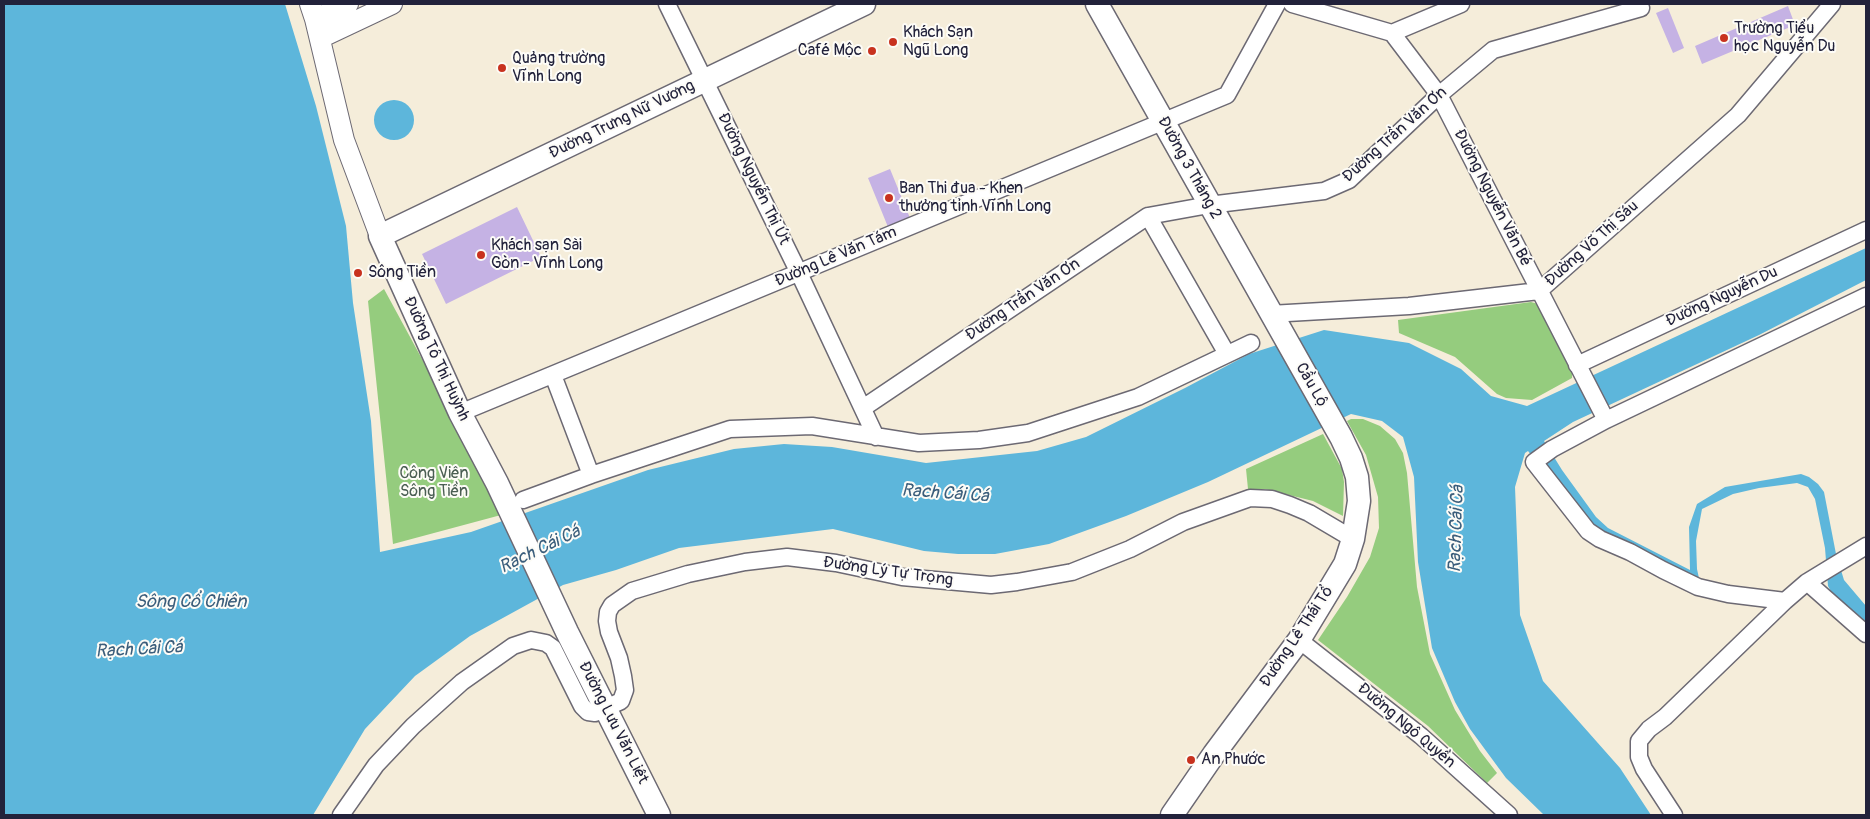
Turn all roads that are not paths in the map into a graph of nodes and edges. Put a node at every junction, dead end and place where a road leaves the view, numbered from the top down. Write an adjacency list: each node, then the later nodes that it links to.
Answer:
1 (348, 4): 11 (street)
2 (392, 4): 13 (street)
3 (667, 4): 14 (street, Đường Nguyễn Thị Út)
4 (864, 4): 14 (main road, Đường Trưng Nữ Vương)
5 (1097, 4): 16 (main road, Đường 3 Tháng 2)
6 (1277, 4): 16 (street, Đường Lê Văn Tám)
7 (1292, 4): 12 (street)
8 (1460, 4): 12 (street)
9 (1832, 4): 22 (street, Đường Võ Thị Sáu)
10 (1640, 8): 15 (street, Đường Trần Văn Ơn)
11 (312, 11): 13 (street, Đường Tô Thị Huỳnh)
12 (1392, 33): 15 (street, Đường Nguyễn Văn Bé)
13 (320, 38): 20 (street, Đường Tô Thị Huỳnh)
14 (705, 80): 20 (main road, Đường Trưng Nữ Vương); 21 (street, Đường Nguyễn Thị Út)
15 (1439, 95): 17 (street, Đường Trần Văn Ơn); 22 (street, Đường Nguyễn Văn Bé)
16 (1163, 121): 17 (main road, Đường 3 Tháng 2); 21 (street, Đường Lê Văn Tám)
17 (1209, 205): 18 (street, Đường Trần Văn Ơn); 24 (main road, Đường 3 Tháng 2)
18 (1148, 216): 26 (street); 29 (street, Đường Trần Văn Ơn)
19 (1866, 230): 27 (street, Đường Nguyễn Du)
20 (380, 236): 30 (main road, Đường Tô Thị Huỳnh)
21 (799, 273): 28 (street, Đường Lê Văn Tám); 29 (street, Đường Nguyễn Thị Út)
22 (1540, 291): 24 (street, Đường Võ Thị Sáu); 27 (street, Đường Nguyễn Văn Bé)
23 (1866, 296): 31 (street)
24 (1276, 323): 33 (main road, Cầu Lộ)
25 (1251, 343): 26 (street)
26 (1228, 354): 32 (street)
27 (1579, 368): 31 (street, Đường Nguyễn Văn Bé)
28 (552, 375): 30 (street, Đường Lê Văn Tám); 34 (street)
29 (863, 408): 32 (street, Đường Nguyễn Thị Út)
30 (460, 413): 40 (main road, Đường Tô Thị Huỳnh)
31 (1604, 416): 39 (street)
32 (876, 437): 34 (street)
33 (1341, 437): 36 (main road, Đường Lê Thái Tổ)
34 (591, 475): 35 (street)
35 (523, 500)
36 (1353, 539): 42 (main road, Đường Lê Thái Tổ); 43 (street, Đường Lý Tự Trọng)
37 (1866, 546): 38 (street)
38 (1811, 579): 39 (street); 41 (street)
39 (1785, 601): 48 (street)
40 (567, 632): 43 (main road, Đường Lưu Văn Liệt)
41 (1866, 634)
42 (1299, 640): 46 (main road, Đường Lê Thái Tổ); 47 (street, Đường Ngô Quyền)
43 (606, 708): 44 (street); 45 (main road, Đường Lưu Văn Liệt)
44 (341, 815)
45 (659, 815)
46 (1172, 815)
47 (1509, 815)
48 (1674, 815)

